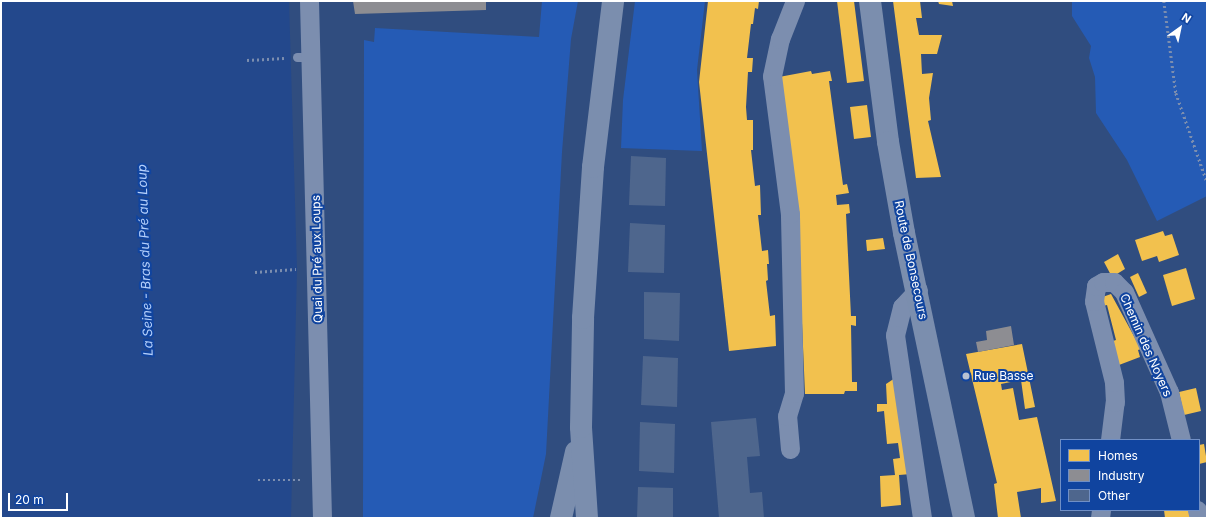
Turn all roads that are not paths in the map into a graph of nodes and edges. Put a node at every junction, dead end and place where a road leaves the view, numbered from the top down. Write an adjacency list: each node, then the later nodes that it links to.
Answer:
1 (309, 1): 10 (street, Quai du Pré aux Loups)
2 (613, 1): 6 (main road)
3 (795, 1): 9 (street)
4 (870, 1): 5 (main road, Route de Bonsecours)
5 (918, 290): 13 (street); 14 (main road, Route de Bonsecours)
6 (581, 427): 11 (main road); 12 (main road)
7 (1110, 439): 8 (street, Chemin des Noyers)
8 (1181, 439)
9 (790, 449)
10 (322, 518)
11 (561, 518)
12 (587, 518)
13 (922, 518)
14 (964, 518)

